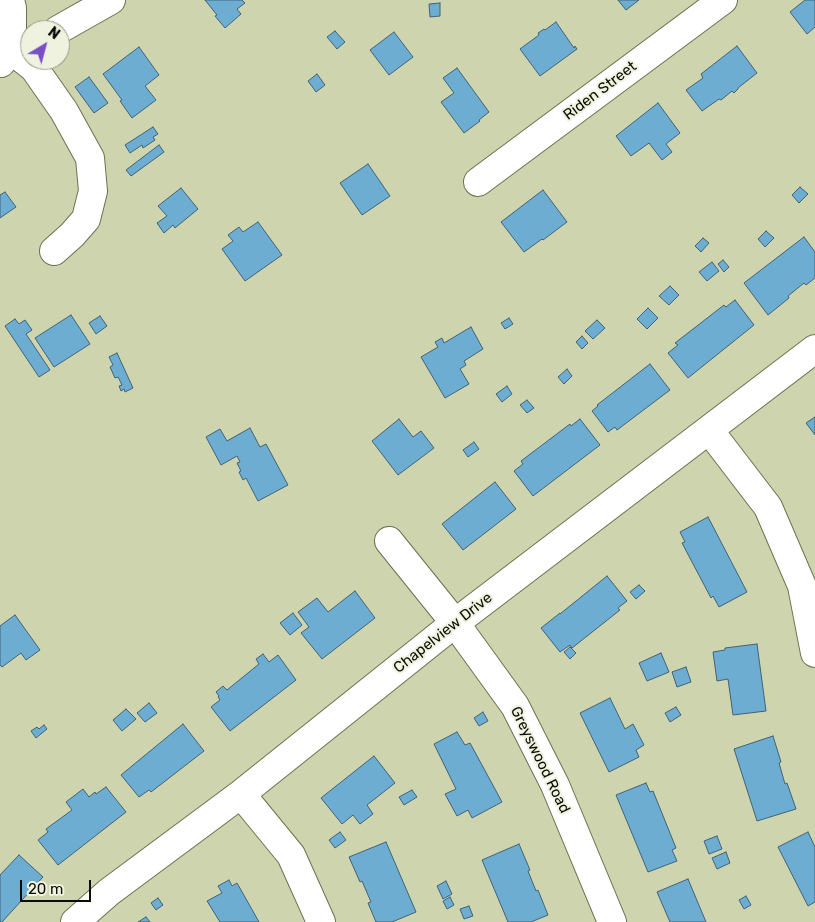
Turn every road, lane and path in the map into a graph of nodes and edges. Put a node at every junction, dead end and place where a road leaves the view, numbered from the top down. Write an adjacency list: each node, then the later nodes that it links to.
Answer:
1 (10, 0): 5 (street)
2 (111, 0): 4 (street)
3 (723, 0): 6 (street, Riden Street)
4 (70, 23)
5 (13, 51): 7 (street)
6 (478, 182)
7 (54, 251)
8 (815, 349): 9 (street, Chapelview Drive)
9 (709, 430): 11 (street, Chapelview Drive); 12 (street)
10 (389, 541): 11 (street, Greyswood Road)
11 (455, 623): 13 (street, Chapelview Drive); 16 (street, Greyswood Road)
12 (815, 653)
13 (241, 794): 14 (street, Chapelview Drive); 15 (street)
14 (75, 922)
15 (321, 922)
16 (612, 922)

